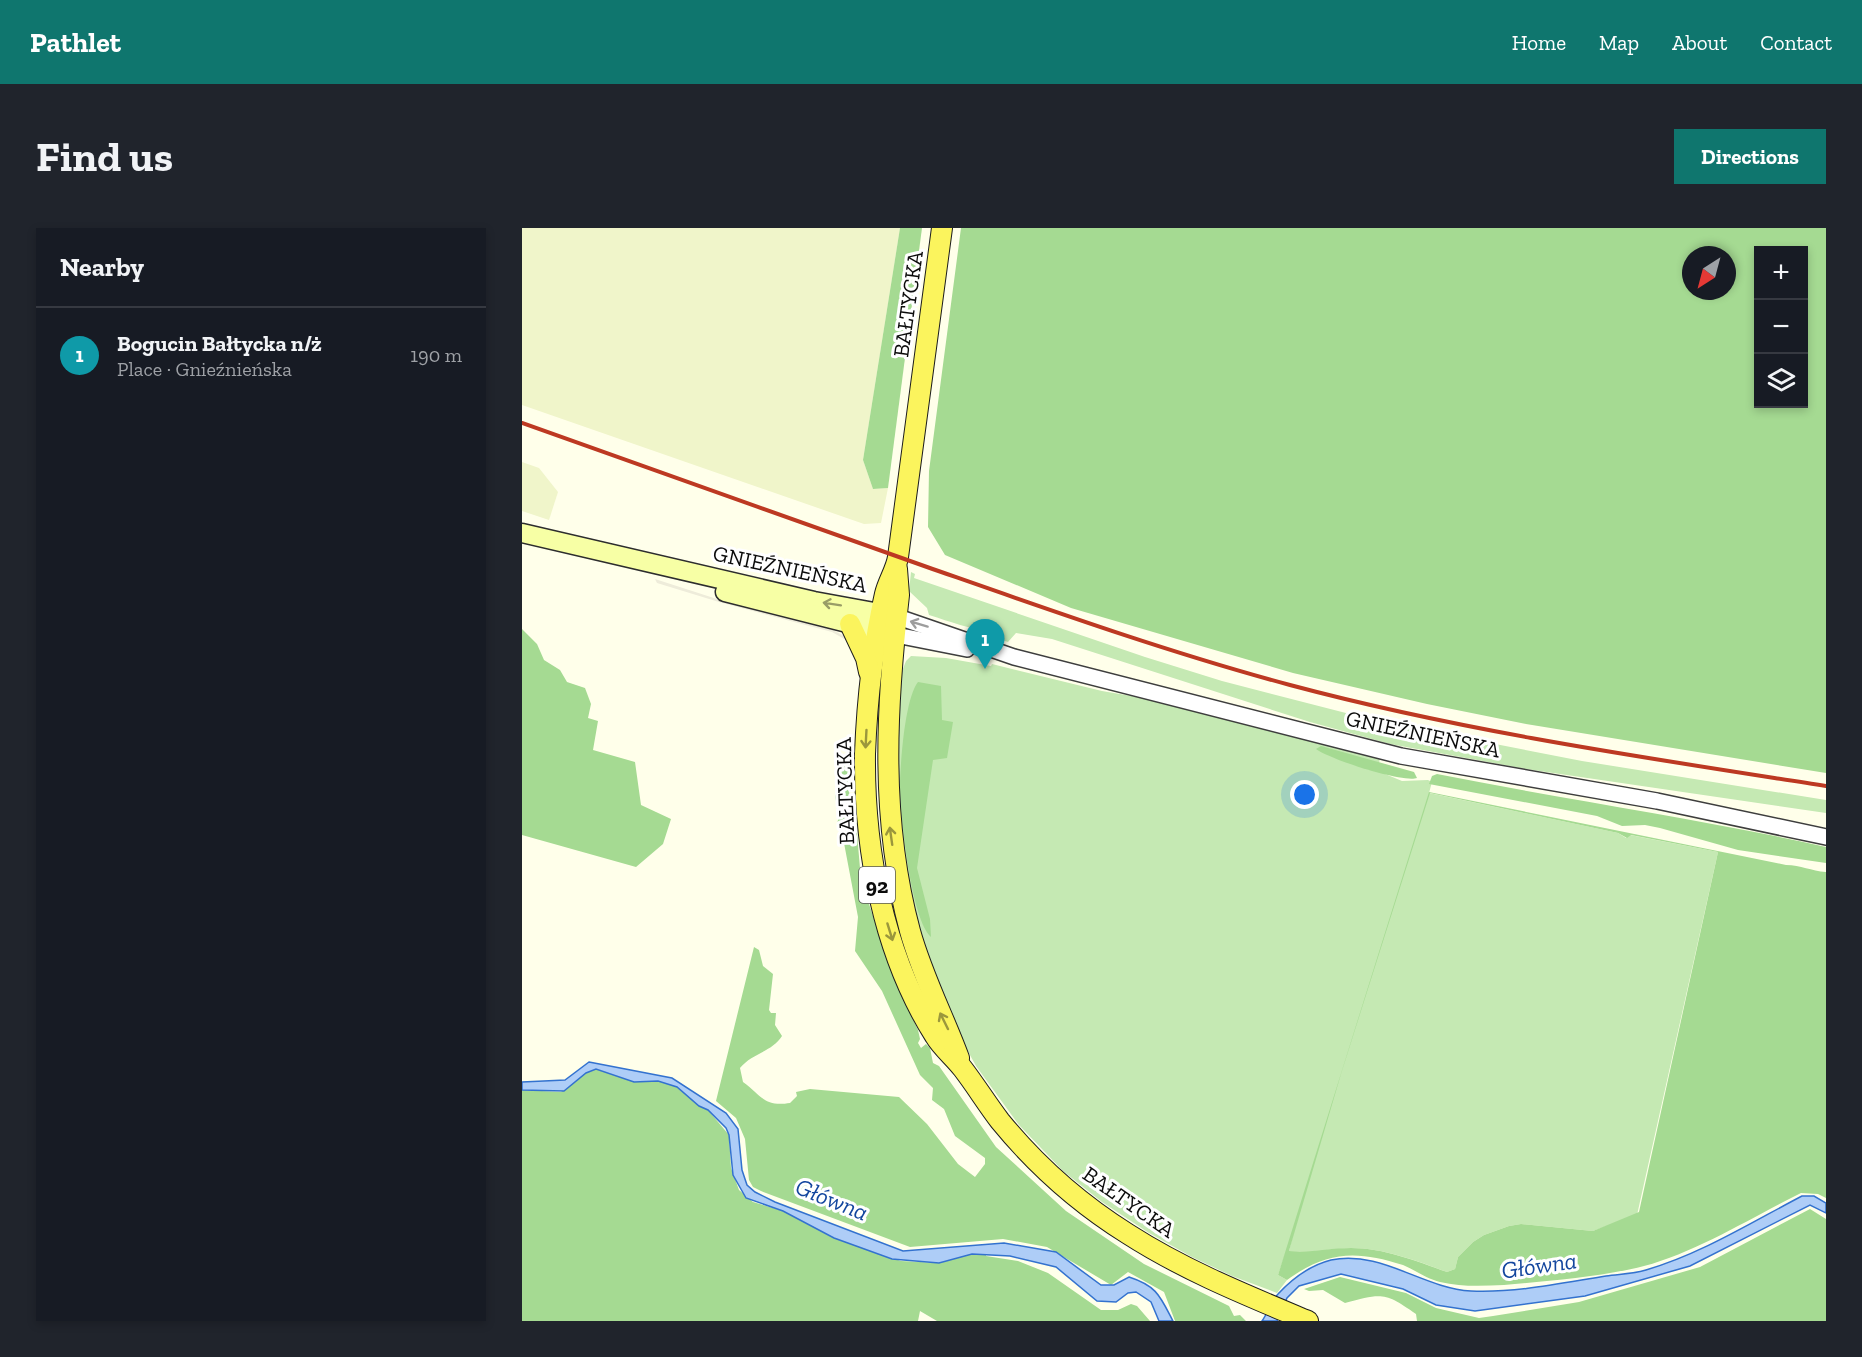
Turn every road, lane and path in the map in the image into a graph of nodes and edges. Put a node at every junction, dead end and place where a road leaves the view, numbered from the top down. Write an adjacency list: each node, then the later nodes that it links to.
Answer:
1 (942, 228): 5 (main road, BAŁTYCKA / 92)
2 (522, 533): 3 (main road, GNIEŹNIEŃSKA)
3 (551, 540): 4 (main road, GNIEŹNIEŃSKA); 5 (main road, GNIEŹNIEŃSKA, one-way to 3)
4 (850, 624): 5 (main road, GNIEŹNIEŃSKA); 6 (main road)
5 (888, 624): 6 (main road, BAŁTYCKA / 92); 7 (street, GNIEŹNIEŃSKA); 8 (main road, BAŁTYCKA / 92, one-way to 5)
6 (870, 681): 8 (main road, BAŁTYCKA / 92, one-way to 8)
7 (1826, 837)
8 (963, 1069): 9 (main road, BAŁTYCKA / 92)
9 (1308, 1321)

